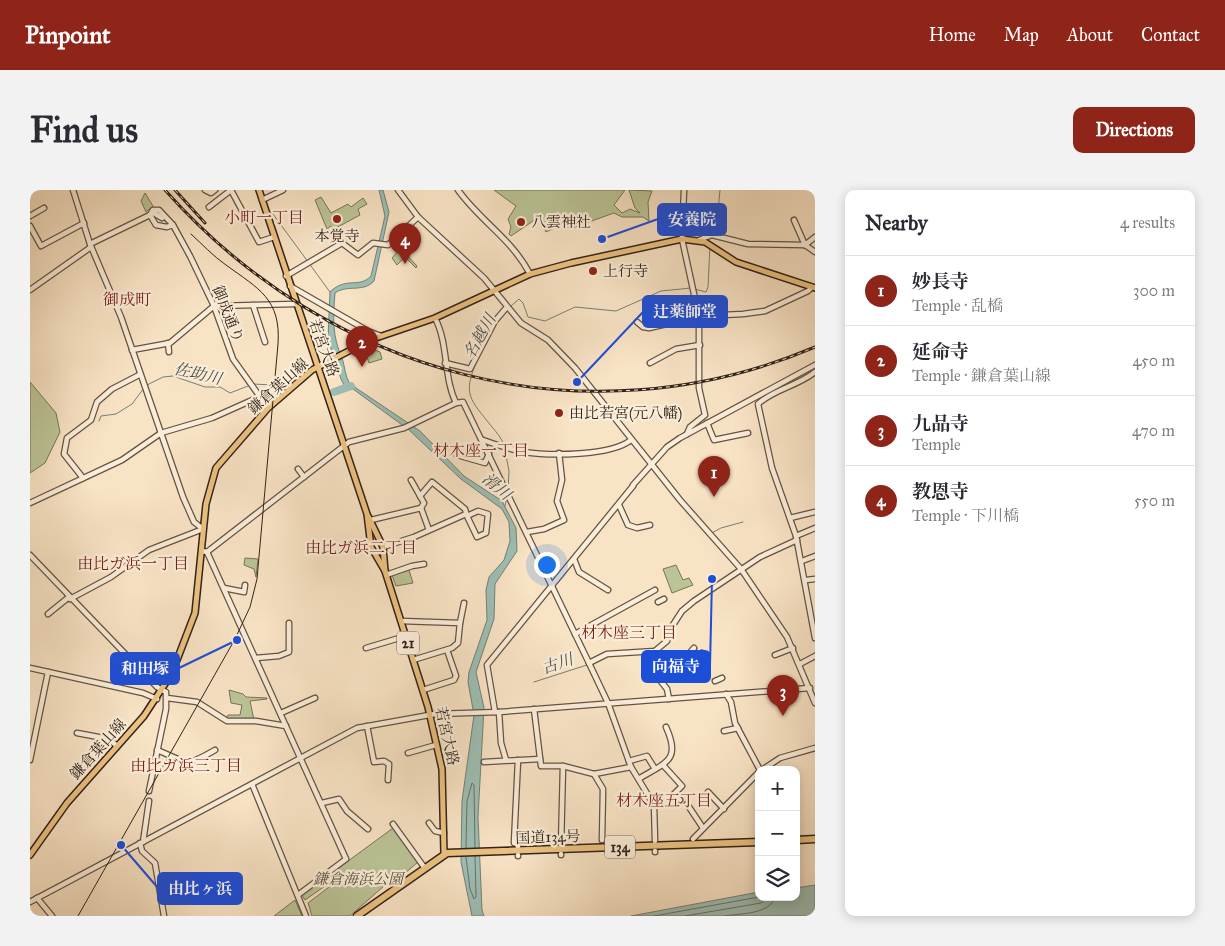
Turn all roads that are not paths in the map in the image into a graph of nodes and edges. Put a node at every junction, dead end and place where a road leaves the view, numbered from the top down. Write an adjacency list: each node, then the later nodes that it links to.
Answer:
1 (73, 190): 18 (street)
2 (205, 190): 3 (street)
3 (216, 190)
4 (231, 190): 11 (street); 22 (street)
5 (259, 190): 10 (main road, 若宮大路 / 21)
6 (283, 190): 10 (street)
7 (398, 190): 14 (street)
8 (458, 190): 29 (street)
9 (684, 190): 24 (street)
10 (262, 200): 22 (main road, 若宮大路 / 21)
11 (209, 207)
12 (44, 208): 13 (street)
13 (30, 216)
14 (418, 217): 30 (street); 34 (street)
15 (152, 218): 16 (street); 19 (street); 21 (street); 26 (street)
16 (164, 220): 19 (street); 21 (street)
17 (794, 220): 27 (street)
18 (84, 223): 20 (street); 26 (street)
19 (173, 225): 21 (street); 37 (street, 御成通り)
20 (30, 226)
21 (160, 226)
22 (274, 237): 30 (main road, 若宮大路 / 21)
23 (815, 237): 27 (street)
24 (682, 239): 25 (main road, 鎌倉葉山線); 29 (main road, 鎌倉葉山線); 39 (street)
25 (699, 240): 27 (street); 32 (main road, 鎌倉葉山線)
26 (90, 245): 33 (street); 46 (street)
27 (805, 245): 28 (street)
28 (815, 252)
29 (530, 274): 34 (main road, 鎌倉葉山線)
30 (286, 276): 31 (main road, 若宮大路 / 21)
31 (289, 286): 35 (main road, 若宮大路 / 21); 42 (street)
32 (813, 288): 39 (street)
33 (30, 290)
34 (494, 291): 38 (street); 40 (main road, 鎌倉葉山線)
35 (295, 304): 36 (street); 51 (main road, 若宮大路 / 21)
36 (254, 305): 37 (street); 43 (street)
37 (214, 306): 44 (street); 54 (street, 御成通り)
38 (508, 309): 48 (street); 62 (street)
39 (699, 317): 41 (street); 45 (street)
40 (435, 318): 42 (main road, 鎌倉葉山線); 48 (street)
41 (637, 322)
42 (381, 336): 51 (main road, 鎌倉葉山線)
43 (265, 342)
44 (168, 343): 46 (street); 47 (street)
45 (700, 345): 49 (street); 60 (street)
46 (132, 350): 53 (street)
47 (169, 352)
48 (445, 363): 55 (street)
49 (650, 363)
50 (815, 364): 57 (street)
51 (318, 366): 56 (main road, 鎌倉葉山線); 63 (main road, 若宮大路 / 21)
52 (815, 372): 79 (street)
53 (140, 375): 58 (street); 70 (street)
54 (259, 397): 56 (street, 御成通り); 58 (street)
55 (456, 403): 61 (street); 63 (street)
56 (268, 408): 82 (main road, 鎌倉葉山線)
57 (707, 423): 59 (street); 60 (street)
58 (161, 433): 70 (street); 82 (street)
59 (748, 433)
60 (687, 434): 67 (street)
61 (483, 440): 64 (street); 65 (street)
62 (632, 440): 65 (street); 67 (street)
63 (345, 446): 69 (street); 77 (main road, 若宮大路 / 21)
64 (489, 453): 66 (street); 85 (street)
65 (560, 453): 85 (street)
66 (457, 455)
67 (652, 464): 74 (street); 96 (street)
68 (298, 469): 69 (street)
69 (304, 477): 88 (street)
70 (83, 478): 73 (street)
71 (411, 480): 72 (street)
72 (420, 496): 75 (street); 78 (street)
73 (30, 503)
74 (619, 505): 81 (street); 91 (street)
75 (421, 508): 80 (street); 84 (street)
76 (815, 512): 79 (street)
77 (367, 514): 80 (main road, 若宮大路 / 21); 97 (main road, 若宮大路 / 21)
78 (467, 515): 78 (street); 84 (street)
79 (790, 518): 86 (street)
80 (371, 520): 87 (main road, 若宮大路 / 21)
81 (650, 525)
82 (203, 528): 88 (main road, 鎌倉葉山線); 105 (street)
83 (815, 528): 86 (street)
84 (429, 530): 87 (street)
85 (527, 532): 101 (street)
86 (797, 538): 93 (street); 96 (street)
87 (382, 547): 97 (main road, 若宮大路 / 21)
88 (205, 552): 102 (street); 136 (main road, 鎌倉葉山線)
89 (30, 555): 92 (street)
90 (815, 556): 93 (street)
91 (574, 559): 101 (street); 103 (street)
92 (35, 560): 94 (street); 105 (street)
93 (802, 561): 99 (street)
94 (30, 564)
95 (424, 564): 97 (street)
96 (741, 570): 118 (street); 120 (street)
97 (386, 573): 110 (main road, 若宮大路 / 21)
98 (815, 579): 99 (street)
99 (806, 580): 115 (street)
100 (245, 585): 102 (street)
101 (552, 586): 113 (street); 145 (street)
102 (224, 588): 125 (street)
103 (608, 590)
104 (655, 590): 113 (street)
105 (70, 598): 109 (street); 136 (street)
106 (664, 599): 107 (street)
107 (658, 602)
108 (464, 603): 112 (street)
109 (48, 614)
110 (401, 621): 112 (street); 114 (main road, 若宮大路 / 21)
111 (289, 623): 125 (street)
112 (460, 623): 119 (street)
113 (575, 634): 129 (street)
114 (406, 636): 116 (street); 126 (main road, 若宮大路 / 21)
115 (815, 638)
116 (366, 648)
117 (694, 648): 124 (street)
118 (793, 648): 122 (street); 128 (street)
119 (448, 650): 126 (street); 135 (street)
120 (655, 651): 129 (street); 141 (street)
121 (702, 653): 127 (street)
122 (775, 655)
123 (815, 656): 128 (street)
124 (686, 657)
125 (256, 658): 146 (street)
126 (413, 660): 135 (main road, 若宮大路 / 21)
127 (695, 661)
128 (800, 664): 134 (street)
129 (590, 665): 142 (street)
130 (30, 668): 131 (street)
131 (48, 672): 140 (street); 162 (street)
132 (722, 678): 133 (street)
133 (716, 681)
134 (810, 688): 137 (street); 143 (street)
135 (422, 690): 147 (main road, 若宮大路 / 21)
136 (162, 691): 138 (street); 140 (main road, 鎌倉葉山線)
137 (726, 694): 141 (street); 151 (street)
138 (167, 698): 148 (street); 157 (street)
139 (315, 698): 146 (street)
140 (157, 699): 155 (main road, 鎌倉葉山線)
141 (669, 699): 142 (street)
142 (608, 703): 144 (street); 165 (street)
143 (815, 703)
144 (534, 709): 145 (street); 161 (street)
145 (497, 712): 147 (street); 163 (street)
146 (281, 713): 148 (street)
147 (429, 714): 149 (street); 154 (main road, 若宮大路 / 21)
148 (286, 726): 160 (street)
149 (368, 726): 160 (street); 176 (street)
150 (666, 726): 167 (street)
151 (738, 728): 152 (street); 169 (street)
152 (724, 731)
153 (77, 733): 155 (street)
154 (436, 745): 159 (street); 189 (main road, 若宮大路 / 21)
155 (117, 746): 200 (main road, 鎌倉葉山線)
156 (815, 748): 170 (street)
157 (157, 750): 158 (street); 178 (street)
158 (215, 750)
159 (408, 754)
160 (300, 758): 177 (street); 182 (street)
161 (540, 759): 164 (street); 168 (street)
162 (30, 760)
163 (506, 760): 164 (street); 166 (street)
164 (518, 760): 197 (street)
165 (629, 760): 171 (street); 172 (street)
166 (484, 762)
167 (663, 765): 172 (street); 180 (street)
168 (563, 766): 173 (street); 198 (street)
169 (758, 766)
170 (767, 766)
171 (632, 767): 173 (street); 175 (street)
172 (655, 769): 175 (street)
173 (594, 774): 192 (street)
174 (755, 775): 184 (street)
175 (640, 778): 194 (street)
176 (388, 780)
177 (252, 784): 195 (street); 202 (street)
178 (149, 791)
179 (708, 792): 184 (street)
180 (680, 800)
181 (149, 801): 195 (street)
182 (322, 803): 188 (street); 202 (street)
183 (687, 804): 187 (street)
184 (724, 809): 187 (street)
185 (428, 823): 189 (street)
186 (393, 824): 201 (street)
187 (703, 828): 190 (street)
188 (368, 829)
189 (444, 833): 199 (main road, 若宮大路 / 21)
190 (692, 839)
191 (815, 839): 193 (highway)
192 (602, 840)
193 (800, 840)
194 (655, 841)
195 (142, 842): 203 (street); 206 (street)
196 (755, 842): 199 (highway, 国道134号 / 134)
197 (516, 845)
198 (561, 846)
199 (444, 854): 201 (highway, 国道134号 / 134)
200 (30, 855)
201 (424, 867): 208 (highway, 国道134号 / 134)
202 (298, 895): 207 (street)
203 (37, 898): 204 (street); 205 (street)
204 (30, 902)
205 (52, 916)
206 (164, 916)
207 (306, 916)
208 (357, 916)

